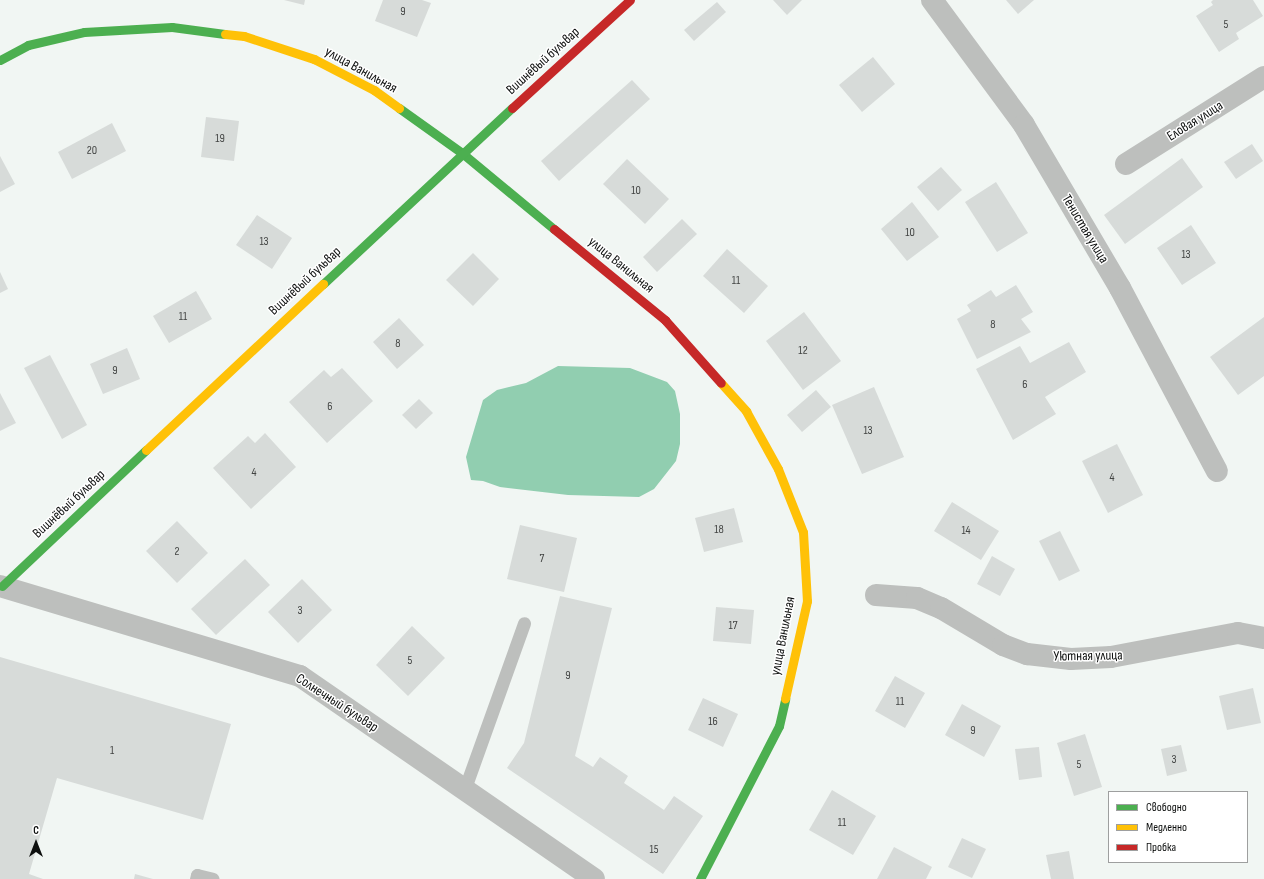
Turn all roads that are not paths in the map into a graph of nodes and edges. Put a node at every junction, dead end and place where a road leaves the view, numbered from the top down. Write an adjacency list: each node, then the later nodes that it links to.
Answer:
1 (630, 0): 5 (street, Вишнёвый бульвар)
2 (932, 0): 7 (street, Тенистая улица)
3 (0, 60): 5 (street, улица Ванильная)
4 (1264, 77): 6 (street, Еловая улица)
5 (462, 153): 8 (street, Вишнёвый бульвар); 16 (street, улица Ванильная)
6 (1126, 164)
7 (1217, 471)
8 (1, 586): 12 (street, Солнечный бульвар)
9 (876, 595): 11 (street, Уютная улица)
10 (524, 623): 12 (lane)
11 (1264, 638)
12 (464, 788): 15 (street, Солнечный бульвар)
13 (196, 879): 14 (lane)
14 (213, 879)
15 (594, 879)
16 (700, 879)

